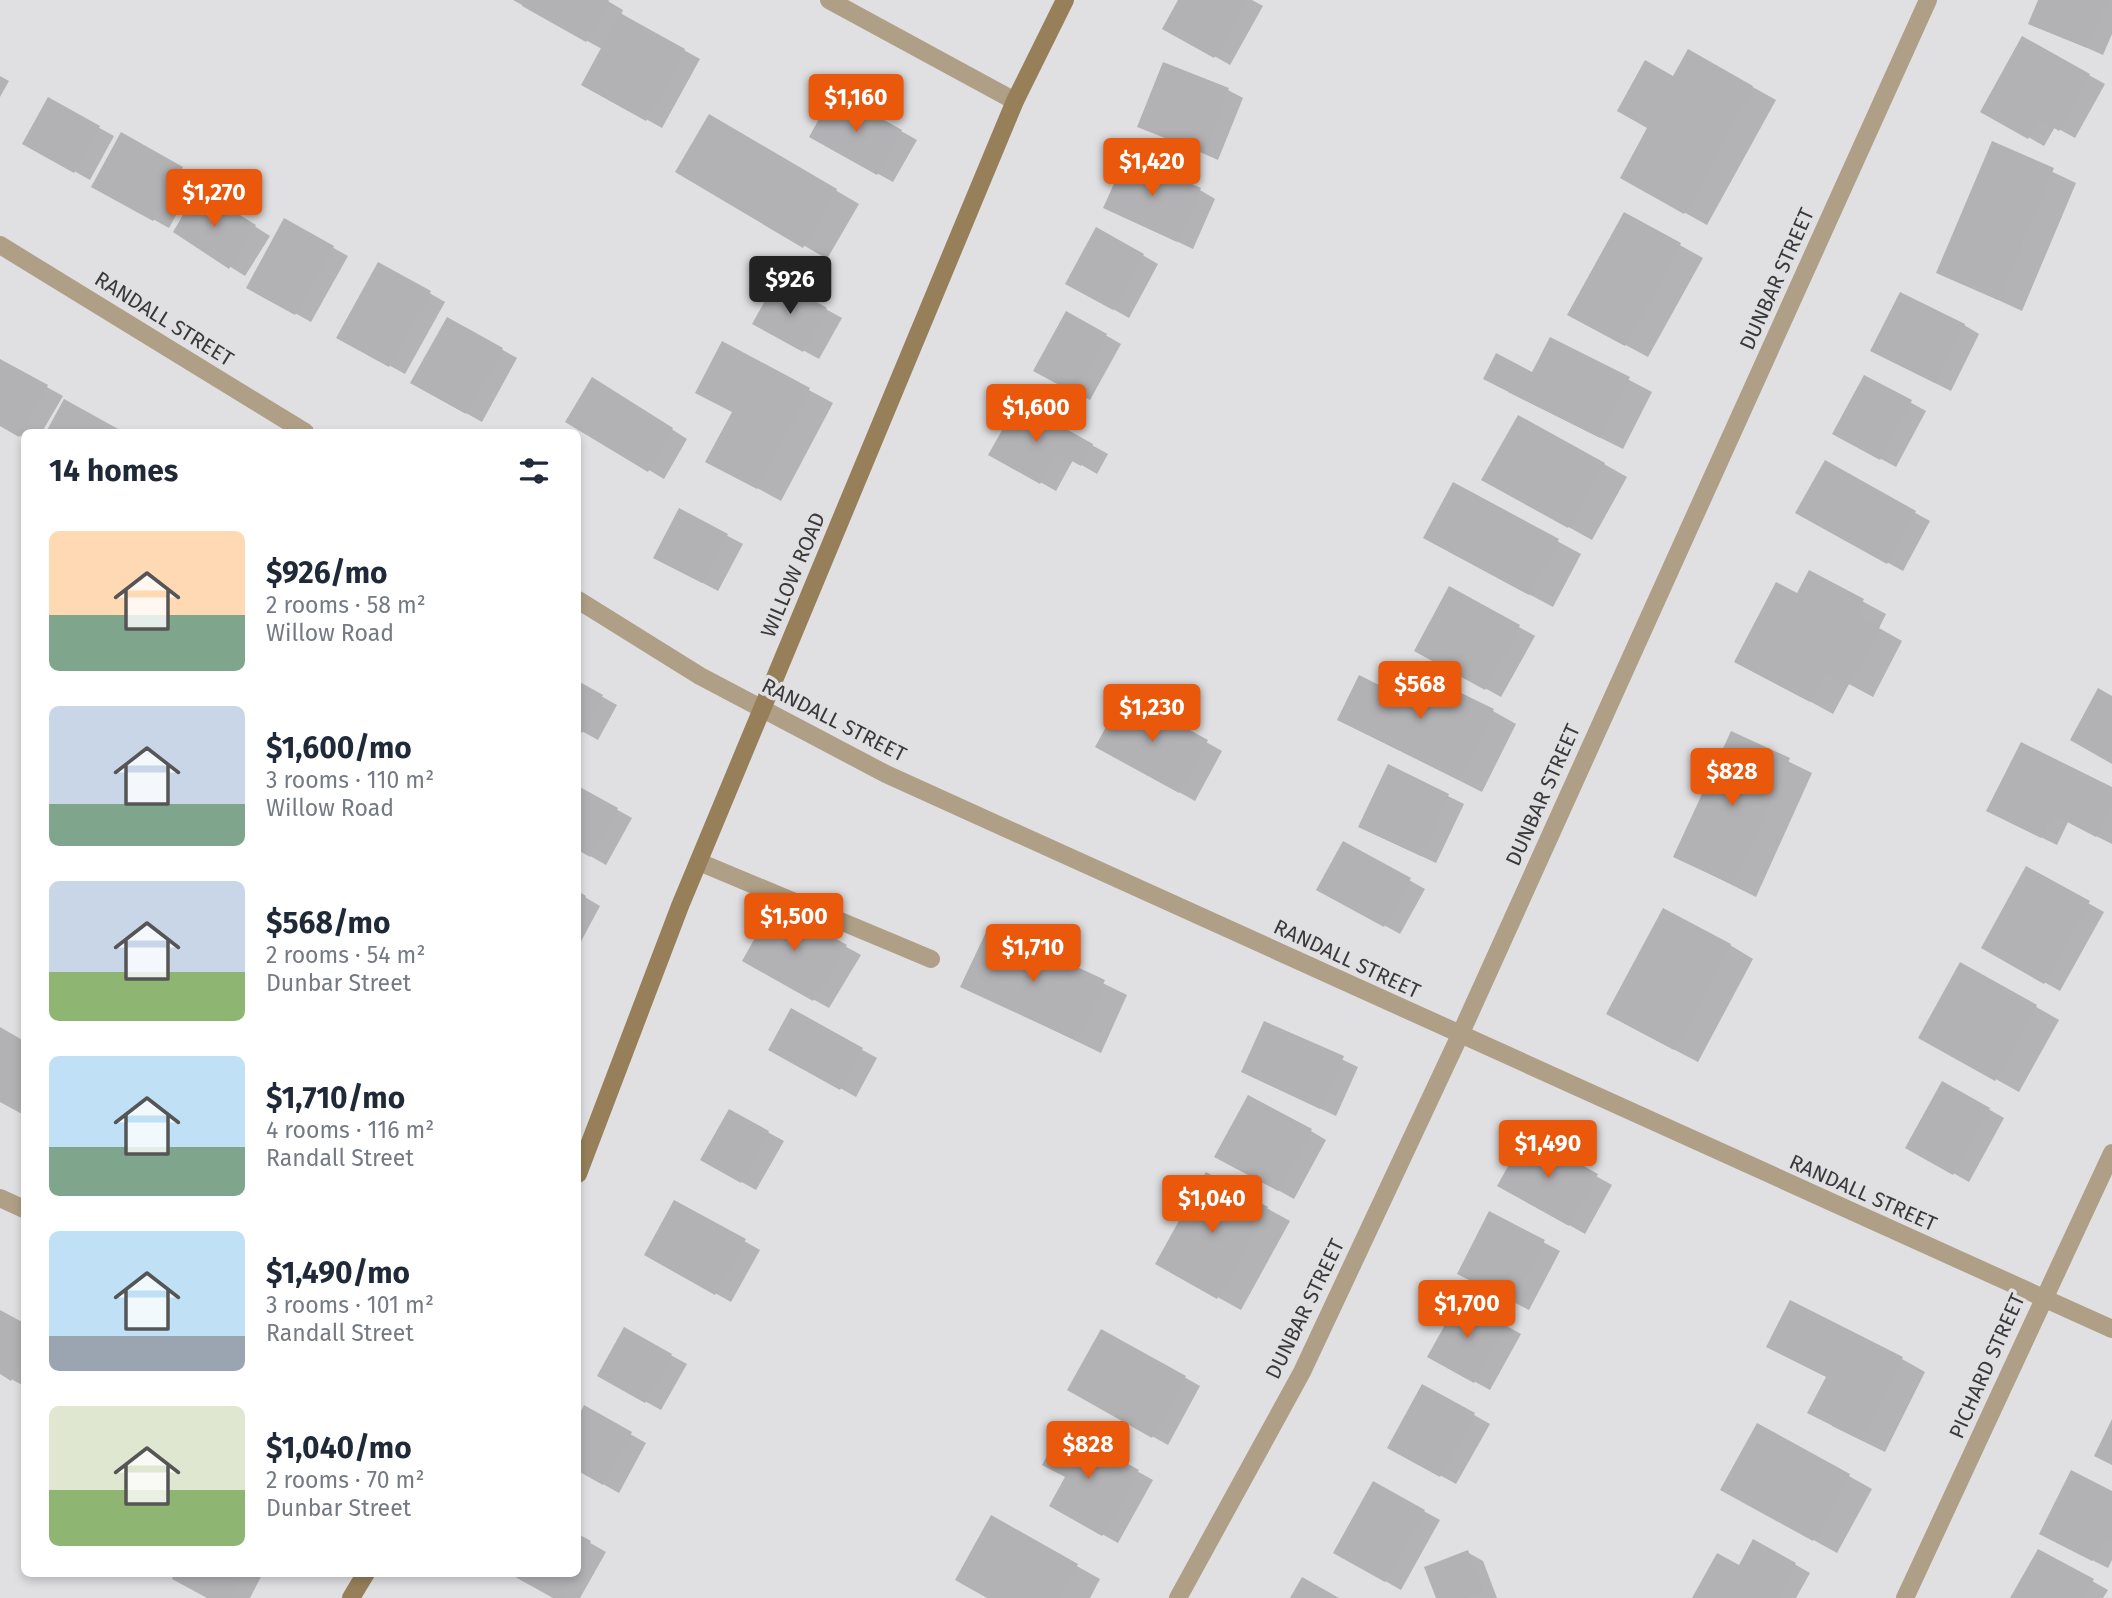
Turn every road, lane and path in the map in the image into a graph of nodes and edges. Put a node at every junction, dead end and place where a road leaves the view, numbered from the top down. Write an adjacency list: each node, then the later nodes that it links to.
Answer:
1 (829, 0): 4 (street)
2 (1065, 0): 4 (street, WILLOW ROAD)
3 (1928, 0): 11 (street, DUNBAR STREET)
4 (1015, 102): 8 (street, WILLOW ROAD)
5 (0, 245): 6 (street, RANDALL STREET)
6 (299, 429)
7 (581, 602): 8 (street, RANDALL STREET)
8 (762, 709): 9 (street, WILLOW ROAD); 11 (street, RANDALL STREET)
9 (699, 862): 10 (street); 13 (street, WILLOW ROAD)
10 (931, 959)
11 (1460, 1035): 16 (street, RANDALL STREET); 20 (street, DUNBAR STREET)
12 (2112, 1153): 16 (street, PICHARD STREET)
13 (581, 1166)
14 (0, 1198): 15 (street)
15 (21, 1208)
16 (2042, 1299): 17 (street, RANDALL STREET); 21 (street, PICHARD STREET)
17 (2112, 1329)
18 (364, 1577): 19 (street)
19 (351, 1598)
20 (1178, 1598)
21 (1905, 1598)

